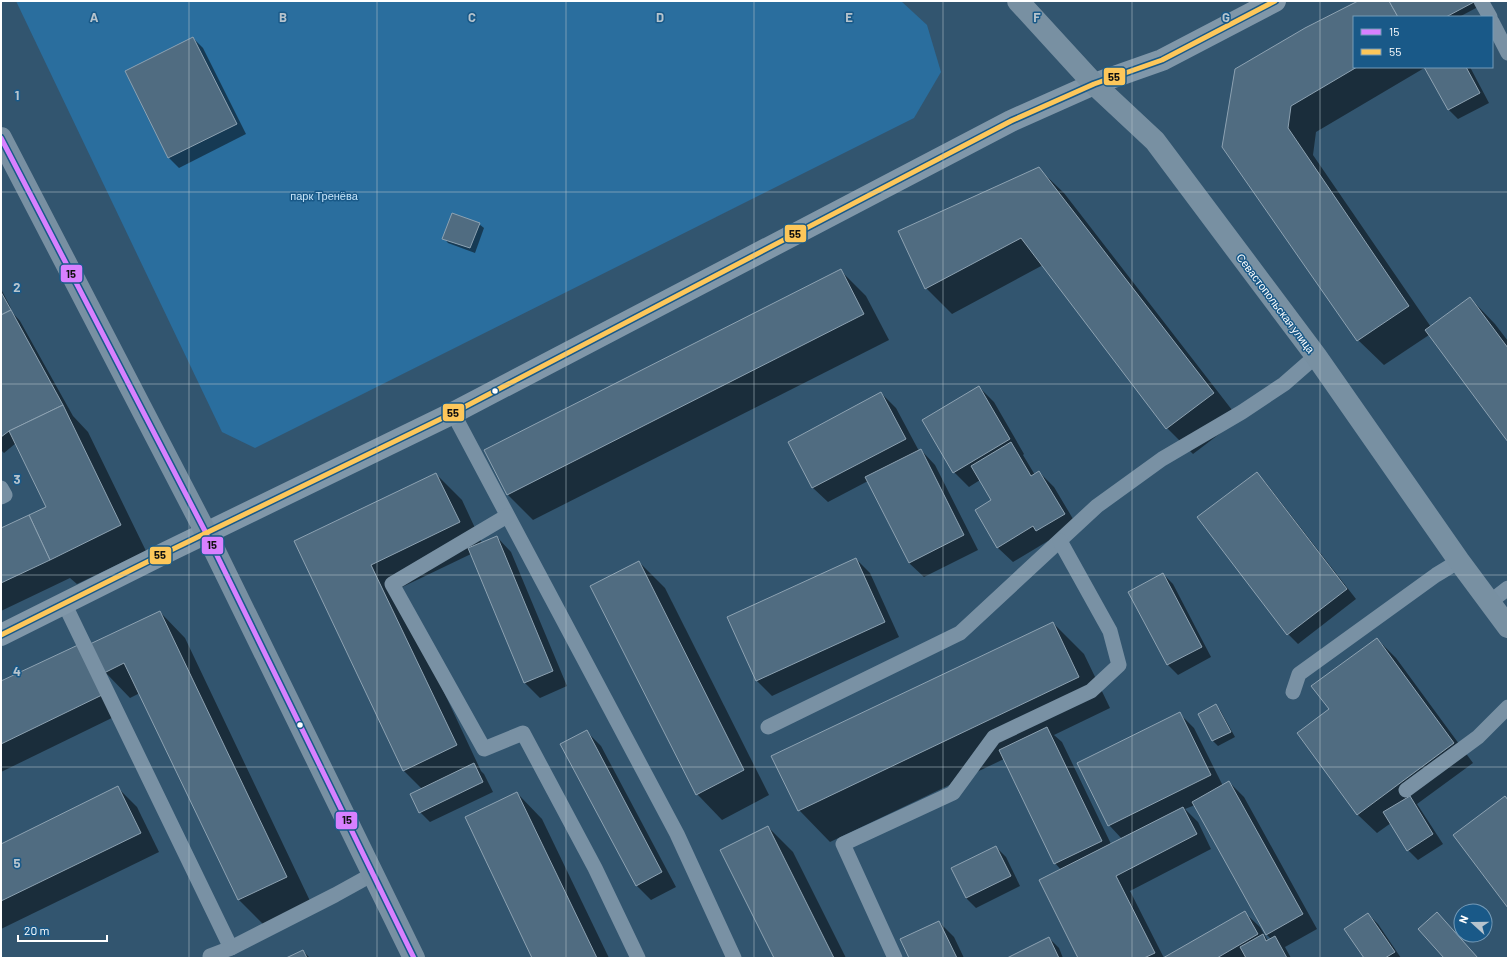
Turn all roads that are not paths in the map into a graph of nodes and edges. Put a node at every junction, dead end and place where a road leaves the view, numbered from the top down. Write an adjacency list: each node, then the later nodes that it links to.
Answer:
1 (1018, 1): 7 (main road, Севастопольская улица)
2 (1274, 1): 7 (main road)
3 (1481, 1): 4 (lane)
4 (1489, 16)
5 (1493, 24): 6 (lane)
6 (1508, 52)
7 (1094, 84): 9 (main road, Севастопольская улица); 10 (main road)
8 (1, 138): 14 (main road)
9 (1316, 356): 15 (lane); 16 (main road, Севастопольская улица)
10 (453, 412): 13 (lane); 14 (main road)
11 (1, 488): 12 (lane)
12 (1, 497)
13 (507, 516): 30 (lane); 31 (lane)
14 (206, 533): 19 (main road); 26 (main road)
15 (1060, 541): 24 (lane); 32 (lane)
16 (1459, 561): 18 (main road, Севастопольская улица); 22 (lane)
17 (1508, 588): 18 (lane)
18 (1490, 602): 20 (main road, Севастопольская улица)
19 (64, 603): 21 (main road); 27 (lane)
20 (1508, 627)
21 (1, 635)
22 (1293, 692)
23 (1508, 707): 25 (lane)
24 (768, 727)
25 (1406, 790)
26 (373, 874): 27 (lane); 29 (main road)
27 (231, 948): 28 (lane)
28 (212, 958)
29 (414, 958)
30 (638, 958)
31 (734, 958)
32 (895, 958)

